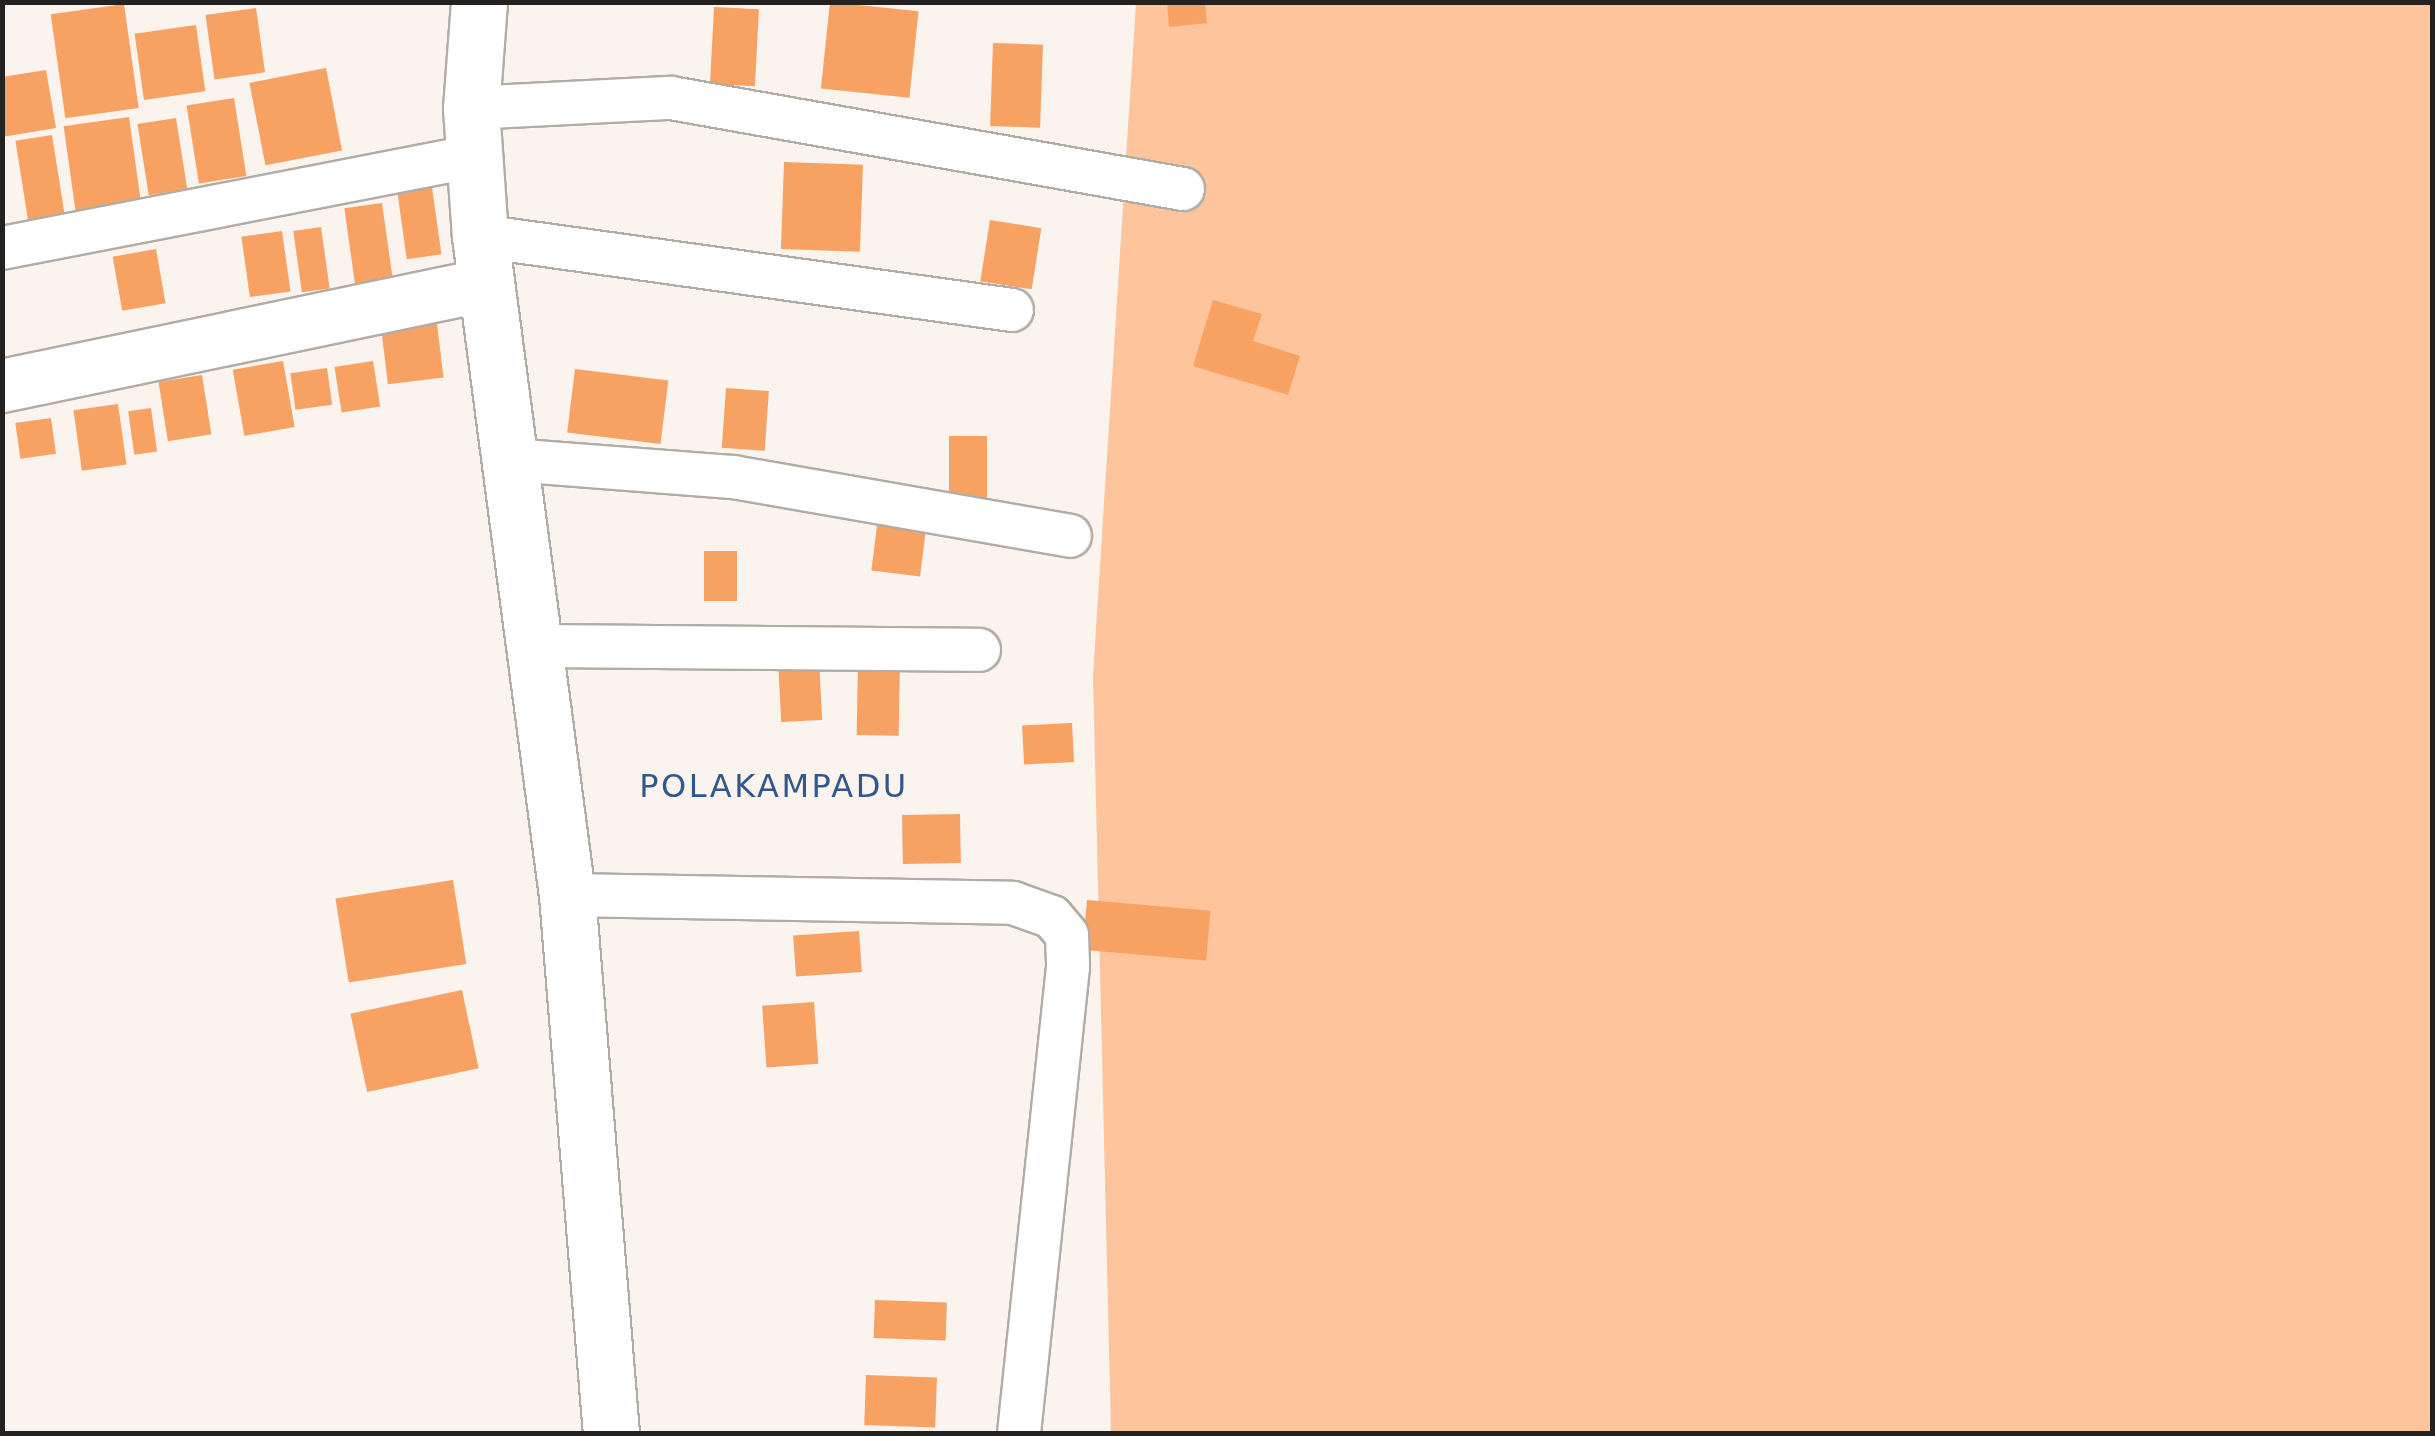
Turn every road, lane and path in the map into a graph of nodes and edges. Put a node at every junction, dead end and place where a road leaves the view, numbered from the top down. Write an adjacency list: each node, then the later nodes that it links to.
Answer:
1 (479, 2): 2 (main road)
2 (473, 132): 3 (street); 4 (street); 5 (main road)
3 (1182, 189)
4 (2, 248)
5 (483, 261): 6 (street); 7 (street); 8 (main road)
6 (1012, 310)
7 (2, 386)
8 (511, 460): 9 (street); 10 (main road)
9 (1070, 536)
10 (534, 646): 11 (street); 12 (main road)
11 (979, 650)
12 (567, 895): 13 (main road); 14 (street)
13 (612, 1434)
14 (1019, 1434)

